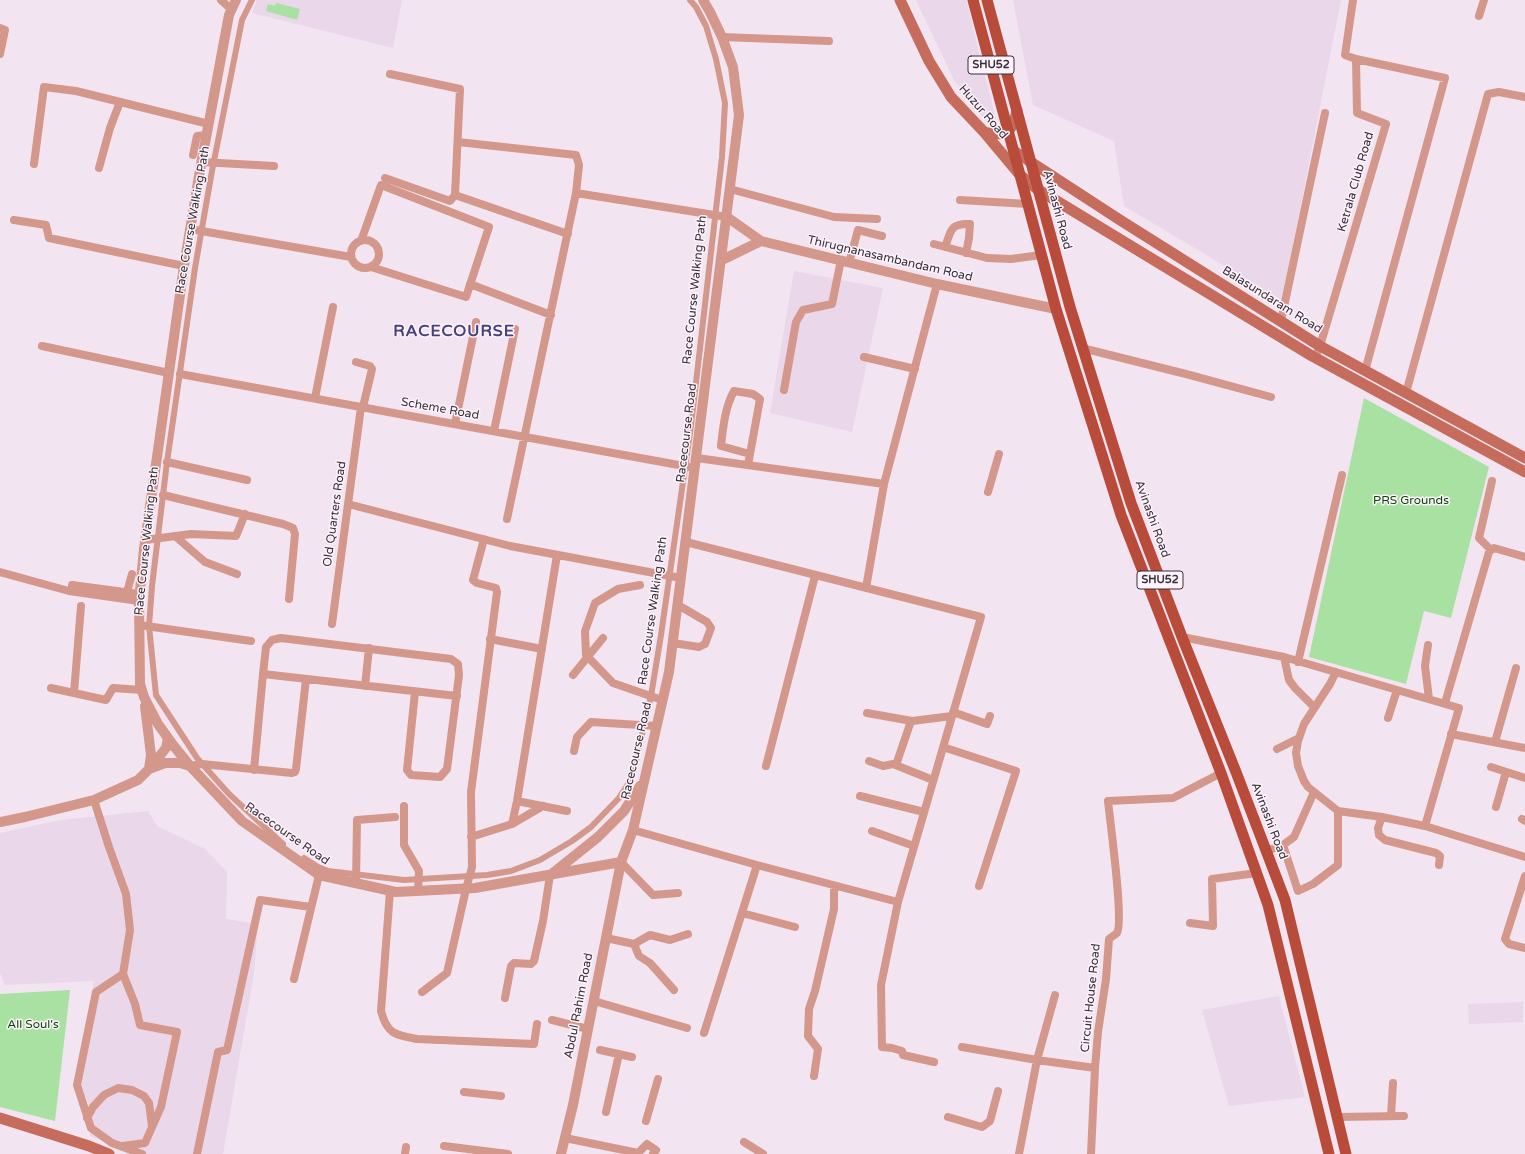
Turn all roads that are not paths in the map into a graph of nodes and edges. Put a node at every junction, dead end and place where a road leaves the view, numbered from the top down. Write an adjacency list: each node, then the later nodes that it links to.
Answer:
1 (221, 0): 10 (street)
2 (252, 0): 31 (street, Race Course Walking Path)
3 (690, 0): 43 (street, Race Course Walking Path)
4 (703, 0): 13 (street, Racecourse Road)
5 (900, 0): 24 (main road, Huzur Road)
6 (973, 0): 23 (main road, SHU52)
7 (987, 0): 20 (main road, Avinashi Road / SHU52)
8 (1353, 0): 16 (street)
9 (1484, 0): 11 (street)
10 (234, 4): 22 (street, Racecourse Road)
11 (1479, 16)
12 (0, 28): 15 (street)
13 (722, 37): 14 (street); 37 (street, Racecourse Road)
14 (829, 41)
15 (0, 54)
16 (1356, 59): 71 (street, Ketrala Club Road); 77 (street)
17 (390, 74): 26 (street)
18 (1525, 97): 81 (street)
19 (120, 102): 22 (street); 32 (street); 34 (street)
20 (1017, 110): 23 (main road); 29 (main road, Avinashi Road / SHU52)
21 (1324, 113): 67 (street)
22 (209, 124): 25 (street, Racecourse Road)
23 (1009, 130): 24 (main road); 27 (main road, SHU52)
24 (984, 132): 35 (main road, Huzur Road)
25 (206, 135): 28 (street); 30 (street, Racecourse Road)
26 (458, 142): 39 (street); 40 (street)
27 (1014, 151): 29 (main road, Balasundaram Road); 35 (main road, SHU52)
28 (193, 155)
29 (1030, 161): 38 (main road, Avinashi Road / SHU52); 67 (main road, Balasundaram Road)
30 (201, 162): 31 (street); 47 (street, Racecourse Road)
31 (213, 163): 33 (street); 48 (street, Race Course Walking Path)
32 (34, 164)
33 (274, 166)
34 (99, 168)
35 (1020, 175): 38 (main road, Huzur Road); 42 (main road, SHU52)
36 (385, 178): 40 (street)
37 (730, 189): 44 (street, Racecourse Road); 45 (street)
38 (1037, 189): 72 (main road, Avinashi Road / SHU52); 74 (main road)
39 (576, 193): 43 (street); 49 (street)
40 (455, 195): 49 (street)
41 (960, 200): 42 (street)
42 (1028, 204): 56 (main road, SHU52)
43 (715, 215): 44 (street); 94 (street, Race Course Walking Path)
44 (727, 217): 52 (street); 58 (street, Racecourse Road)
45 (877, 219)
46 (14, 220): 60 (street)
47 (190, 229): 48 (street); 60 (street, Racecourse Road)
48 (201, 230): 57 (street); 79 (street, Race Course Walking Path)
49 (568, 234): 66 (street)
50 (882, 236): 59 (street)
51 (361, 241): 57 (street); 61 (street); 62 (street)
52 (761, 241): 58 (street); 59 (street, Thirugnanasambandam Road)
53 (934, 244): 54 (street)
54 (945, 247): 55 (street); 55 (street)
55 (966, 253): 56 (street)
56 (1041, 255): 65 (main road, SHU52)
57 (351, 257): 61 (street)
58 (722, 260): 94 (street, Racecourse Road)
59 (845, 262): 63 (street, Thirugnanasambandam Road); 80 (street)
60 (184, 266): 78 (street, Racecourse Road)
61 (370, 267): 62 (street)
62 (470, 284): 66 (street)
63 (937, 284): 65 (street, Thirugnanasambandam Road); 76 (street)
64 (333, 307): 83 (street)
65 (1056, 309): 182 (main road, SHU52)
66 (551, 315): 89 (street)
67 (1281, 321): 71 (main road, Balasundaram Road)
68 (476, 322): 87 (street)
69 (515, 329): 88 (street)
70 (42, 346): 78 (street)
71 (1320, 346): 74 (street); 77 (main road, Balasundaram Road)
72 (1082, 348): 82 (street); 130 (main road, Avinashi Road / SHU52)
73 (864, 357): 76 (street)
74 (1315, 358): 86 (main road)
75 (356, 362): 85 (street, Old Quarters Road)
76 (915, 369): 100 (street)
77 (1365, 371): 81 (main road, Balasundaram Road)
78 (169, 373): 109 (street, Racecourse Road)
79 (180, 374): 83 (street, Scheme Road); 93 (street, Race Course Walking Path)
80 (784, 390)
81 (1406, 393): 84 (main road, Balasundaram Road)
82 (1270, 397)
83 (315, 398): 85 (street, Scheme Road)
84 (1429, 406): 86 (main road); 92 (main road, Balasundaram Road)
85 (362, 407): 87 (street, Scheme Road); 103 (street, Old Quarters Road)
86 (1423, 417): 96 (main road)
87 (455, 424): 88 (street, Scheme Road)
88 (494, 431): 89 (street, Scheme Road)
89 (526, 437): 94 (street, Scheme Road); 105 (street)
90 (750, 454): 90 (street); 95 (street)
91 (999, 454): 101 (street)
92 (1525, 458)
93 (167, 462): 98 (street); 102 (street, Race Course Walking Path)
94 (692, 464): 95 (street, Scheme Road); 110 (street, Racecourse Road); 117 (street, Race Course Walking Path)
95 (748, 465): 100 (street, Scheme Road)
96 (1525, 472)
97 (1342, 475): 140 (street)
98 (247, 480)
99 (1492, 481): 111 (street)
100 (884, 484): 122 (street)
101 (988, 492)
102 (163, 495): 104 (street); 107 (street, Race Course Walking Path)
103 (348, 504): 108 (street); 128 (street, Old Quarters Road)
104 (245, 514): 106 (street); 125 (street)
105 (507, 519)
106 (175, 536): 107 (street); 116 (street)
107 (158, 539): 109 (street); 129 (street, Race Course Walking Path)
108 (484, 539): 112 (street); 132 (street)
109 (145, 540): 124 (street, Racecourse Road)
110 (686, 542): 118 (street); 119 (street, Racecourse Road)
111 (1491, 550): 113 (street); 156 (street)
112 (557, 555): 117 (street); 137 (street)
113 (1525, 557)
114 (0, 572): 124 (street)
115 (132, 574): 123 (street)
116 (238, 574)
117 (669, 576): 119 (street); 153 (street, Race Course Walking Path)
118 (815, 576): 122 (street); 177 (street)
119 (681, 578): 126 (street, Racecourse Road)
120 (72, 585): 123 (street)
121 (640, 585): 138 (street)
122 (866, 588): 159 (street)
123 (127, 592): 124 (street)
124 (139, 597): 129 (street, Racecourse Road)
125 (289, 599)
126 (678, 605): 134 (street, Racecourse Road); 134 (street)
127 (81, 606): 150 (street)
128 (332, 624)
129 (144, 625): 133 (street); 151 (street, Racecourse Road); 174 (street, Race Course Walking Path)
130 (1182, 637): 139 (street); 206 (main road, Avinashi Road / SHU52)
131 (603, 638): 138 (street)
132 (490, 639): 137 (street); 203 (street)
133 (251, 641)
134 (673, 643): 155 (street, Racecourse Road)
135 (1428, 645): 154 (street)
136 (369, 648): 143 (street); 146 (street); 152 (street)
137 (542, 649): 189 (street)
138 (588, 656): 144 (street); 153 (street)
139 (1284, 657): 140 (street); 157 (street)
140 (1298, 662): 142 (street)
141 (1516, 668): 168 (street)
142 (1336, 672): 148 (street); 157 (street)
143 (262, 674): 145 (street); 180 (street)
144 (573, 675)
145 (306, 679): 146 (street); 180 (street)
146 (365, 686): 149 (street)
147 (51, 688): 150 (street)
148 (1397, 690): 154 (street); 161 (street)
149 (415, 692): 152 (street); 152 (street)
150 (74, 693): 151 (street)
151 (143, 694): 166 (street, Racecourse Road); 179 (street)
152 (457, 696)
153 (651, 696): 155 (street); 163 (street, Race Course Walking Path)
154 (1429, 699): 156 (street)
155 (662, 700): 164 (street, Racecourse Road)
156 (1445, 704): 165 (street)
157 (1314, 707): 167 (street)
158 (867, 713): 162 (street)
159 (953, 714): 160 (street); 162 (street); 169 (street)
160 (990, 716)
161 (1388, 718)
162 (911, 721): 175 (street)
163 (644, 725): 164 (street); 172 (street); 214 (street, Race Course Walking Path)
164 (656, 726): 185 (street, Racecourse Road)
165 (1451, 734): 168 (street); 200 (street)
166 (168, 738): 176 (street, Racecourse Road); 179 (street)
167 (1299, 738): 171 (street); 186 (street)
168 (1495, 742): 170 (street)
169 (943, 747): 184 (street); 219 (street)
170 (1525, 748)
171 (1277, 749)
172 (574, 751)
173 (869, 761): 175 (street)
174 (202, 764): 176 (street); 180 (street); 216 (street, Race Course Walking Path)
175 (896, 765): 184 (street)
176 (190, 766): 179 (street); 212 (street, Racecourse Road)
177 (766, 766)
178 (1491, 767): 181 (street)
179 (149, 769): 188 (street)
180 (254, 770)
181 (1506, 772): 183 (street); 192 (street)
182 (1221, 773): 211 (main road, SHU52); 251 (street, Circuit House Road)
183 (1525, 778)
184 (933, 780): 195 (street)
185 (643, 781): 201 (street, Racecourse Road); 213 (street)
186 (1314, 792): 194 (street); 205 (street)
187 (860, 796): 195 (street)
188 (94, 800): 198 (street); 233 (street)
189 (517, 802): 191 (street); 199 (street)
190 (404, 806): 217 (street)
191 (543, 806): 193 (street); 199 (street)
192 (1496, 807)
193 (567, 811)
194 (1338, 811): 197 (street); 205 (street)
195 (924, 812): 204 (street)
196 (395, 817): 216 (street)
197 (1382, 817): 200 (street); 210 (street)
198 (0, 822)
199 (512, 824): 203 (street)
200 (1425, 826): 207 (street)
201 (633, 830): 208 (street, Racecourse Road); 209 (street)
202 (872, 831): 204 (street)
203 (471, 837): 214 (street)
204 (914, 846): 224 (street)
205 (1283, 846): 206 (street)
206 (1266, 851): 262 (main road, Avinashi Road / SHU52)
207 (1525, 856)
208 (621, 862): 213 (street, Racecourse Road); 223 (street); 230 (street, Abdul Rahim Road)
209 (757, 865): 218 (street); 226 (street)
210 (1439, 865)
211 (1257, 873): 227 (street); 283 (main road, SHU52)
212 (319, 875): 216 (street, Racecourse Road); 225 (street)
213 (551, 875): 220 (street, Racecourse Road); 238 (street)
214 (469, 876): 217 (street, Race Course Walking Path); 220 (street)
215 (1525, 876): 232 (street)
216 (356, 879): 217 (street, Race Course Walking Path); 221 (street, Racecourse Road)
217 (419, 880): 222 (street)
218 (834, 886): 224 (street); 252 (street)
219 (980, 886)
220 (466, 889): 222 (street, Racecourse Road); 236 (street)
221 (390, 891): 222 (street, Racecourse Road); 241 (street)
222 (418, 891)
223 (678, 893)
224 (898, 902): 250 (street)
225 (311, 907): 234 (street); 275 (street)
226 (742, 913): 228 (street); 244 (street)
227 (1190, 923)
228 (795, 927)
229 (688, 934): 231 (street)
230 (606, 938): 231 (street); 239 (street, Abdul Rahim Road)
231 (634, 944): 235 (street)
232 (1525, 948)
233 (123, 974): 264 (street); 266 (street)
234 (294, 979)
235 (674, 990)
236 (422, 992)
237 (1055, 995): 249 (street)
238 (505, 998)
239 (594, 1001): 242 (street); 243 (street, Abdul Rahim Road)
240 (552, 1020): 243 (street)
241 (537, 1024)
242 (687, 1028)
243 (588, 1029): 267 (street, Abdul Rahim Road)
244 (704, 1033)
245 (962, 1047): 249 (street)
246 (600, 1050): 247 (street)
247 (619, 1054): 248 (street); 258 (street)
248 (632, 1057)
249 (1037, 1060): 251 (street); 281 (street)
250 (934, 1062)
251 (1095, 1068): 282 (street, Circuit House Road)
252 (814, 1076)
253 (658, 1079): 265 (street)
254 (1393, 1083): 259 (street)
255 (998, 1091): 261 (street)
256 (464, 1092): 257 (street)
257 (501, 1096)
258 (606, 1112)
259 (1391, 1116): 260 (street); 262 (street)
260 (1404, 1116)
261 (948, 1117)
262 (1337, 1117): 284 (main road, Avinashi Road / SHU52)
263 (0, 1118): 269 (main road)
264 (87, 1118): 266 (street); 270 (street)
265 (646, 1121)
266 (152, 1127): 270 (street)
267 (565, 1138): 277 (street, Abdul Rahim Road); 278 (street)
268 (744, 1142): 280 (street)
269 (90, 1146): 272 (main road); 273 (main road)
270 (121, 1146): 274 (street)
271 (444, 1146): 276 (street)
272 (102, 1154)
273 (109, 1154)
274 (142, 1154)
275 (197, 1154)
276 (508, 1154)
277 (561, 1154)
278 (638, 1154): 279 (street)
279 (653, 1154)
280 (763, 1154)
281 (1019, 1154)
282 (1091, 1154)
283 (1329, 1154)
284 (1346, 1154)

